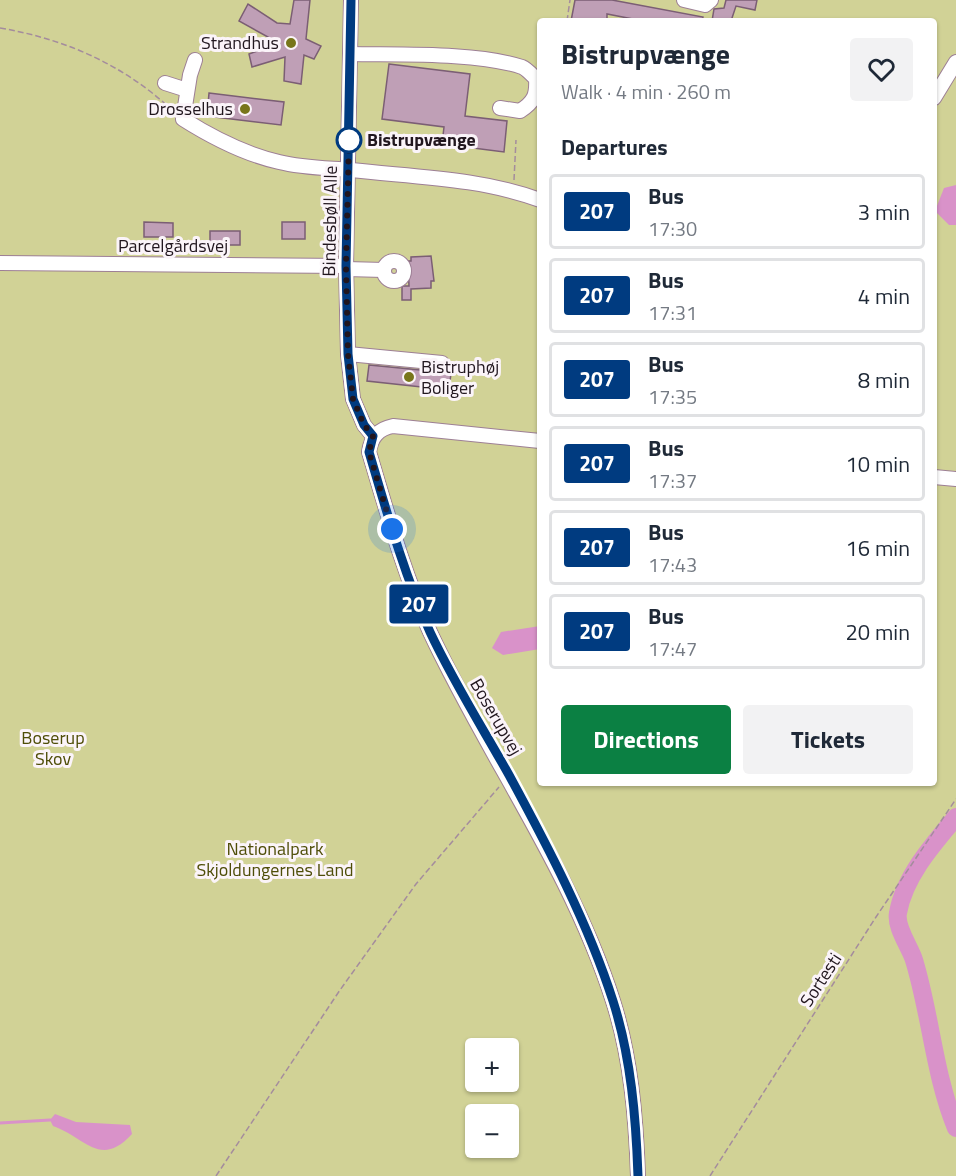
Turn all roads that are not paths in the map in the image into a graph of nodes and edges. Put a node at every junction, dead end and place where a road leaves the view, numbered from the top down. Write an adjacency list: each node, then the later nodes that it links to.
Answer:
1 (351, 0): 4 (street, Bindesbøll Alle)
2 (684, 0): 3 (street)
3 (711, 0)
4 (350, 54): 10 (street); 11 (street, Bindesbøll Alle)
5 (195, 60): 8 (street)
6 (956, 62): 9 (street)
7 (165, 83): 8 (street)
8 (187, 90): 11 (street)
9 (937, 93)
10 (500, 108)
11 (348, 170): 12 (street); 14 (street, Bindesbøll Alle)
12 (537, 199)
13 (0, 263): 14 (street, Parcelgårdsvej)
14 (346, 268): 15 (street, Parcelgårdsvej); 16 (street, Bindesbøll Alle)
15 (384, 270)
16 (348, 354): 17 (street); 18 (street, Bindesbøll Alle)
17 (442, 363)
18 (373, 436): 19 (street); 22 (street, Boserupvej)
19 (537, 441)
20 (937, 477): 21 (street)
21 (956, 479)
22 (638, 1176)

